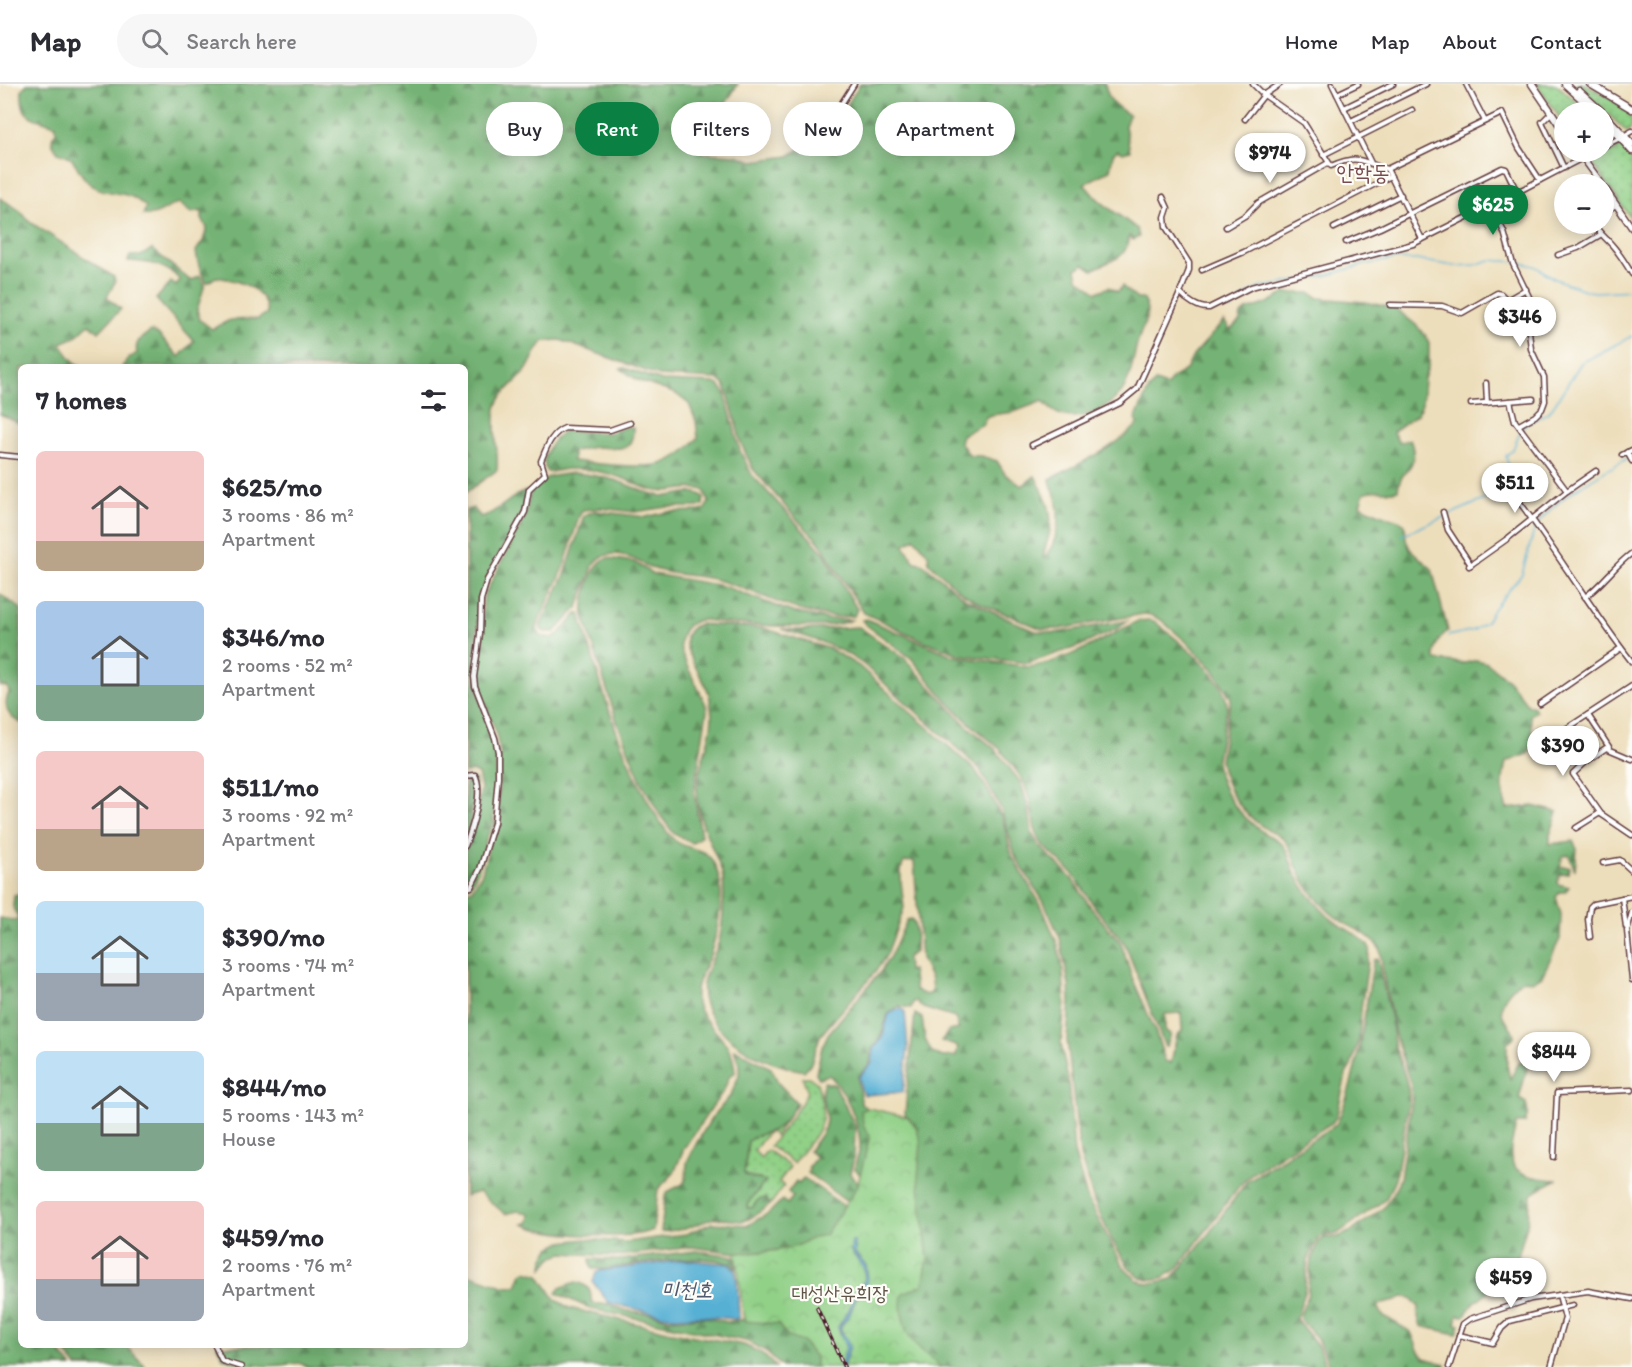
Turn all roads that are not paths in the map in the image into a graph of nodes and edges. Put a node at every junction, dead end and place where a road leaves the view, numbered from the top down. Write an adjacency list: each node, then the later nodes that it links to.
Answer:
1 (854, 84): 15 (street)
2 (1253, 84): 14 (street)
3 (1280, 84): 14 (street)
4 (1332, 84): 13 (street)
5 (1358, 84): 13 (street)
6 (1393, 84): 18 (street)
7 (1426, 84): 25 (street)
8 (1466, 84): 24 (street)
9 (1532, 84): 21 (highway)
10 (1565, 84): 16 (highway)
11 (1571, 84): 17 (highway)
12 (1590, 84): 19 (highway)
13 (1337, 94): 18 (street)
14 (1264, 95): 23 (street); 33 (street)
15 (843, 102)
16 (1585, 102)
17 (1591, 102)
18 (1344, 108): 25 (street)
19 (1632, 109)
20 (1412, 110): 28 (street)
21 (1552, 112): 22 (highway); 37 (street)
22 (1554, 115)
23 (1245, 119)
24 (1485, 121): 38 (street); 40 (street)
25 (1351, 122): 28 (street)
26 (1614, 125): 31 (highway)
27 (1614, 131): 32 (highway)
28 (1358, 137): 33 (street); 36 (street)
29 (1618, 139): 30 (street)
30 (1614, 141)
31 (1632, 144)
32 (1632, 151)
33 (1323, 155): 35 (street)
34 (1572, 162): 37 (street)
35 (1328, 163): 36 (street); 48 (street)
36 (1371, 164): 38 (street)
37 (1564, 168): 40 (street)
38 (1387, 169): 39 (street)
39 (1391, 176): 42 (street); 55 (street)
40 (1540, 180): 41 (street)
41 (1517, 192): 46 (street); 47 (street)
42 (1401, 195): 47 (street); 49 (street)
43 (1163, 197): 58 (street)
44 (1614, 202): 45 (main road)
45 (1616, 205): 50 (main road)
46 (1491, 206): 52 (street); 57 (street)
47 (1410, 214): 52 (street); 53 (street)
48 (1226, 227)
49 (1334, 228)
50 (1632, 228)
51 (1600, 235): 54 (street); 56 (street)
52 (1422, 239): 58 (street)
53 (1346, 242)
54 (1558, 255)
55 (1202, 270)
56 (1632, 274)
57 (1526, 289): 59 (street); 66 (street)
58 (1180, 293): 67 (street)
59 (1390, 305)
60 (1486, 383): 63 (street)
61 (1533, 399): 62 (street)
62 (1510, 401): 63 (street); 66 (street)
63 (1487, 403): 64 (street)
64 (1471, 404)
65 (630, 423): 94 (street)
66 (1519, 425): 74 (street)
67 (1032, 445)
68 (0, 455): 71 (street)
69 (1622, 455): 70 (street)
70 (1630, 455)
71 (18, 457)
72 (1596, 471): 74 (street)
73 (1511, 491): 76 (street)
74 (1567, 491): 76 (street)
75 (1443, 512): 76 (street)
76 (1533, 518): 78 (street)
77 (1632, 553): 78 (street)
78 (1585, 597): 79 (street)
79 (1621, 648): 80 (street); 82 (street)
80 (1632, 662)
81 (1632, 686): 83 (street)
82 (1540, 704)
83 (1588, 716): 84 (street); 86 (street)
84 (1609, 748): 85 (street); 86 (street)
85 (1632, 759)
86 (1587, 761): 88 (street)
87 (468, 776): 91 (street)
88 (1600, 813): 89 (street); 90 (street)
89 (1576, 828)
90 (1632, 835)
91 (468, 840)
92 (1603, 863): 93 (street)
93 (1632, 872)
94 (468, 888)
95 (1632, 896): 96 (street)
96 (1622, 898): 98 (street); 99 (street)
97 (1632, 912): 98 (street)
98 (1627, 931): 100 (street)
99 (1590, 937)
100 (1632, 980)
101 (1632, 1090): 102 (street)
102 (1554, 1157)
103 (1559, 1295): 104 (street); 106 (street); 107 (street)
104 (1632, 1299)
105 (1573, 1305): 106 (street)
106 (1562, 1308): 107 (street); 111 (street)
107 (1459, 1335): 110 (street)
108 (216, 1348): 109 (street)
109 (242, 1367)
110 (1449, 1367)
111 (1551, 1367)

